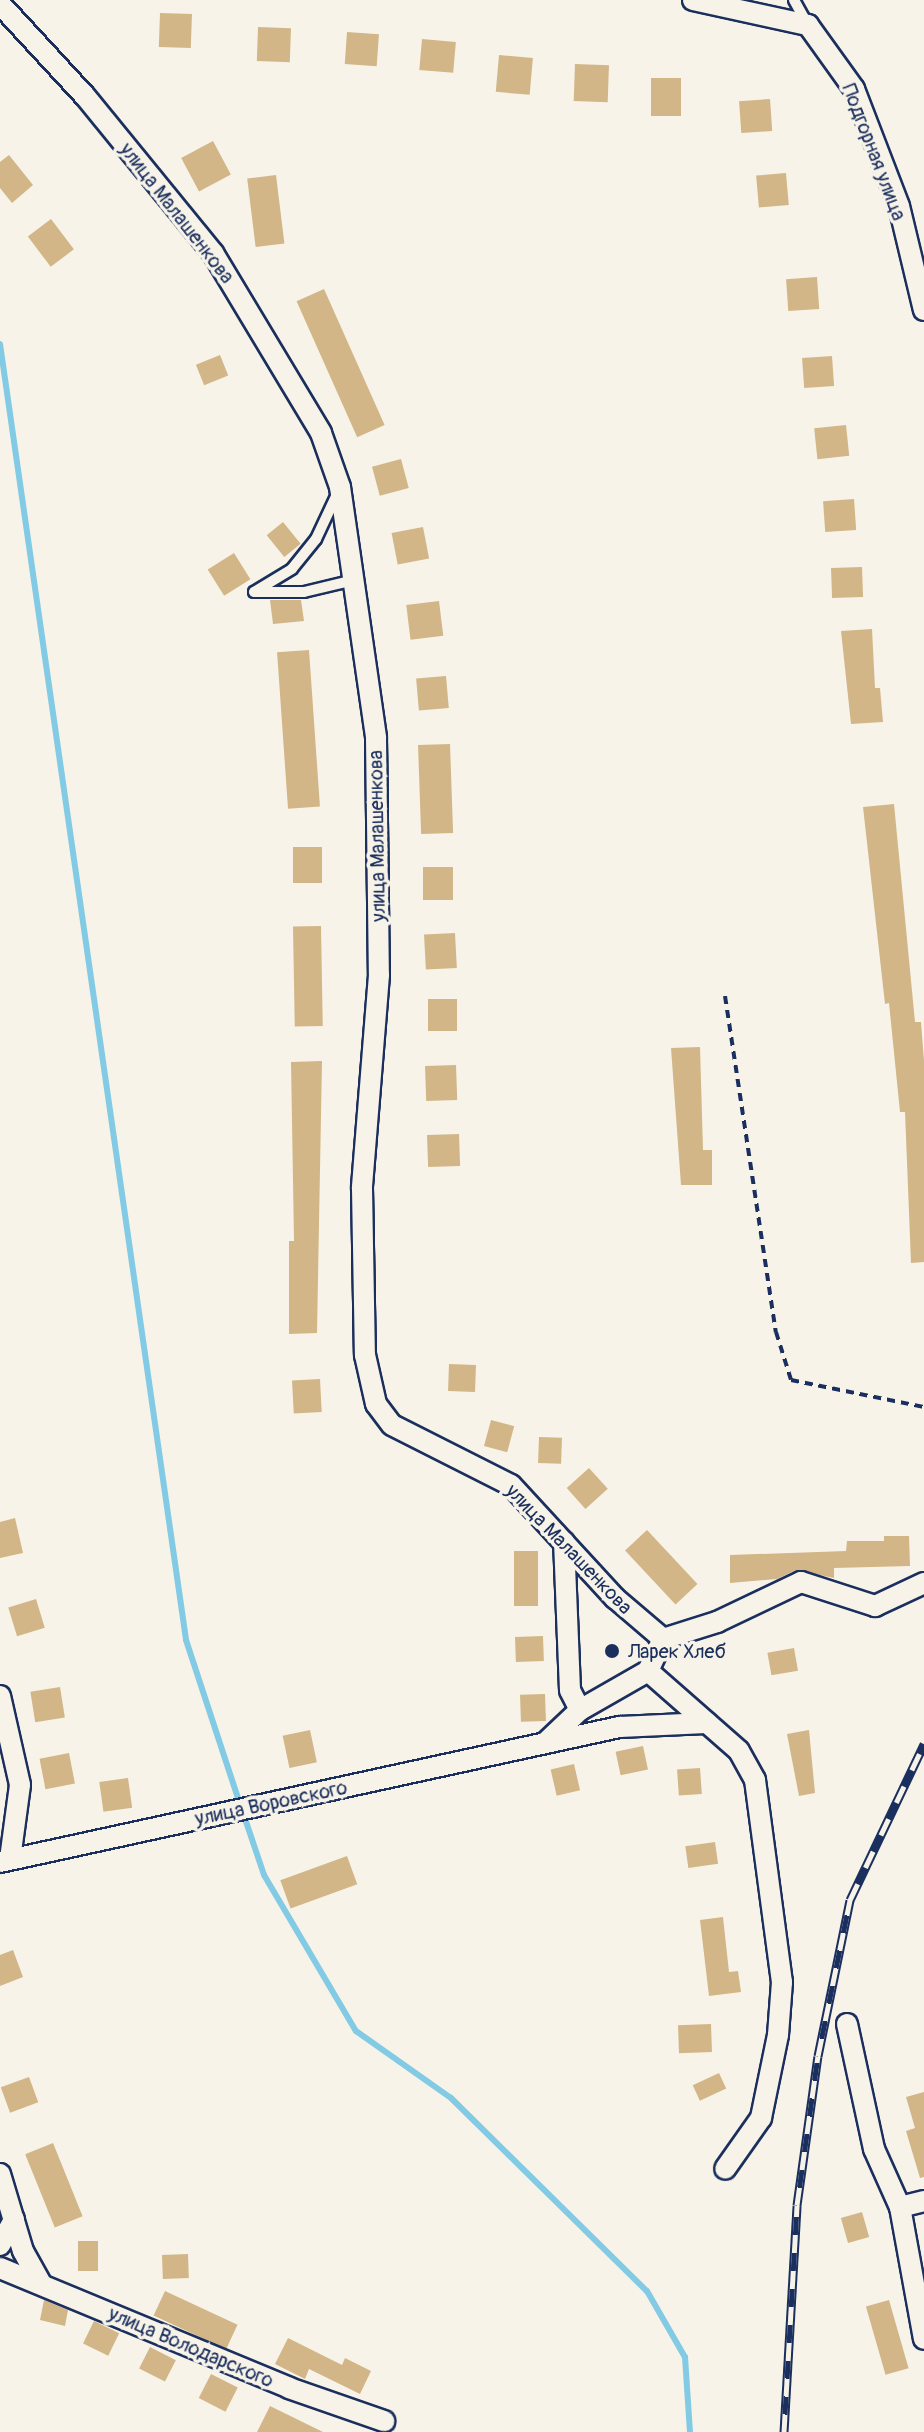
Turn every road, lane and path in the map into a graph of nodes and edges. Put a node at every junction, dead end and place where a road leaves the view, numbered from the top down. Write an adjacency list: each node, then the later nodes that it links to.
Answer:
1 (693, 0): 4 (street)
2 (794, 0): 4 (lane)
3 (0, 4): 6 (street, улица Малашенкова)
4 (808, 25): 5 (street, Подгорная улица)
5 (924, 310)
6 (340, 487): 7 (street, улица Малашенкова); 7 (lane)
7 (357, 579): 10 (street, улица Малашенкова)
8 (725, 996): 9 (path)
9 (924, 1407)
10 (564, 1542): 12 (street, улица Малашенкова); 15 (street)
11 (924, 1583): 12 (street)
12 (663, 1639): 13 (street)
13 (648, 1671): 15 (street); 16 (street)
14 (0, 1696): 18 (street)
15 (580, 1710): 17 (street)
16 (707, 1723): 17 (street, улица Воровского); 20 (street)
17 (542, 1746): 18 (street, улица Воровского)
18 (5, 1861)
19 (847, 2024): 23 (street)
20 (725, 2169)
21 (0, 2174): 24 (street)
22 (924, 2201): 23 (street)
23 (900, 2207): 28 (street)
24 (14, 2220): 25 (street); 27 (street)
25 (0, 2245)
26 (0, 2268): 27 (street, улица Володарского)
27 (41, 2283): 29 (street, улица Володарского)
28 (924, 2339)
29 (384, 2421)

